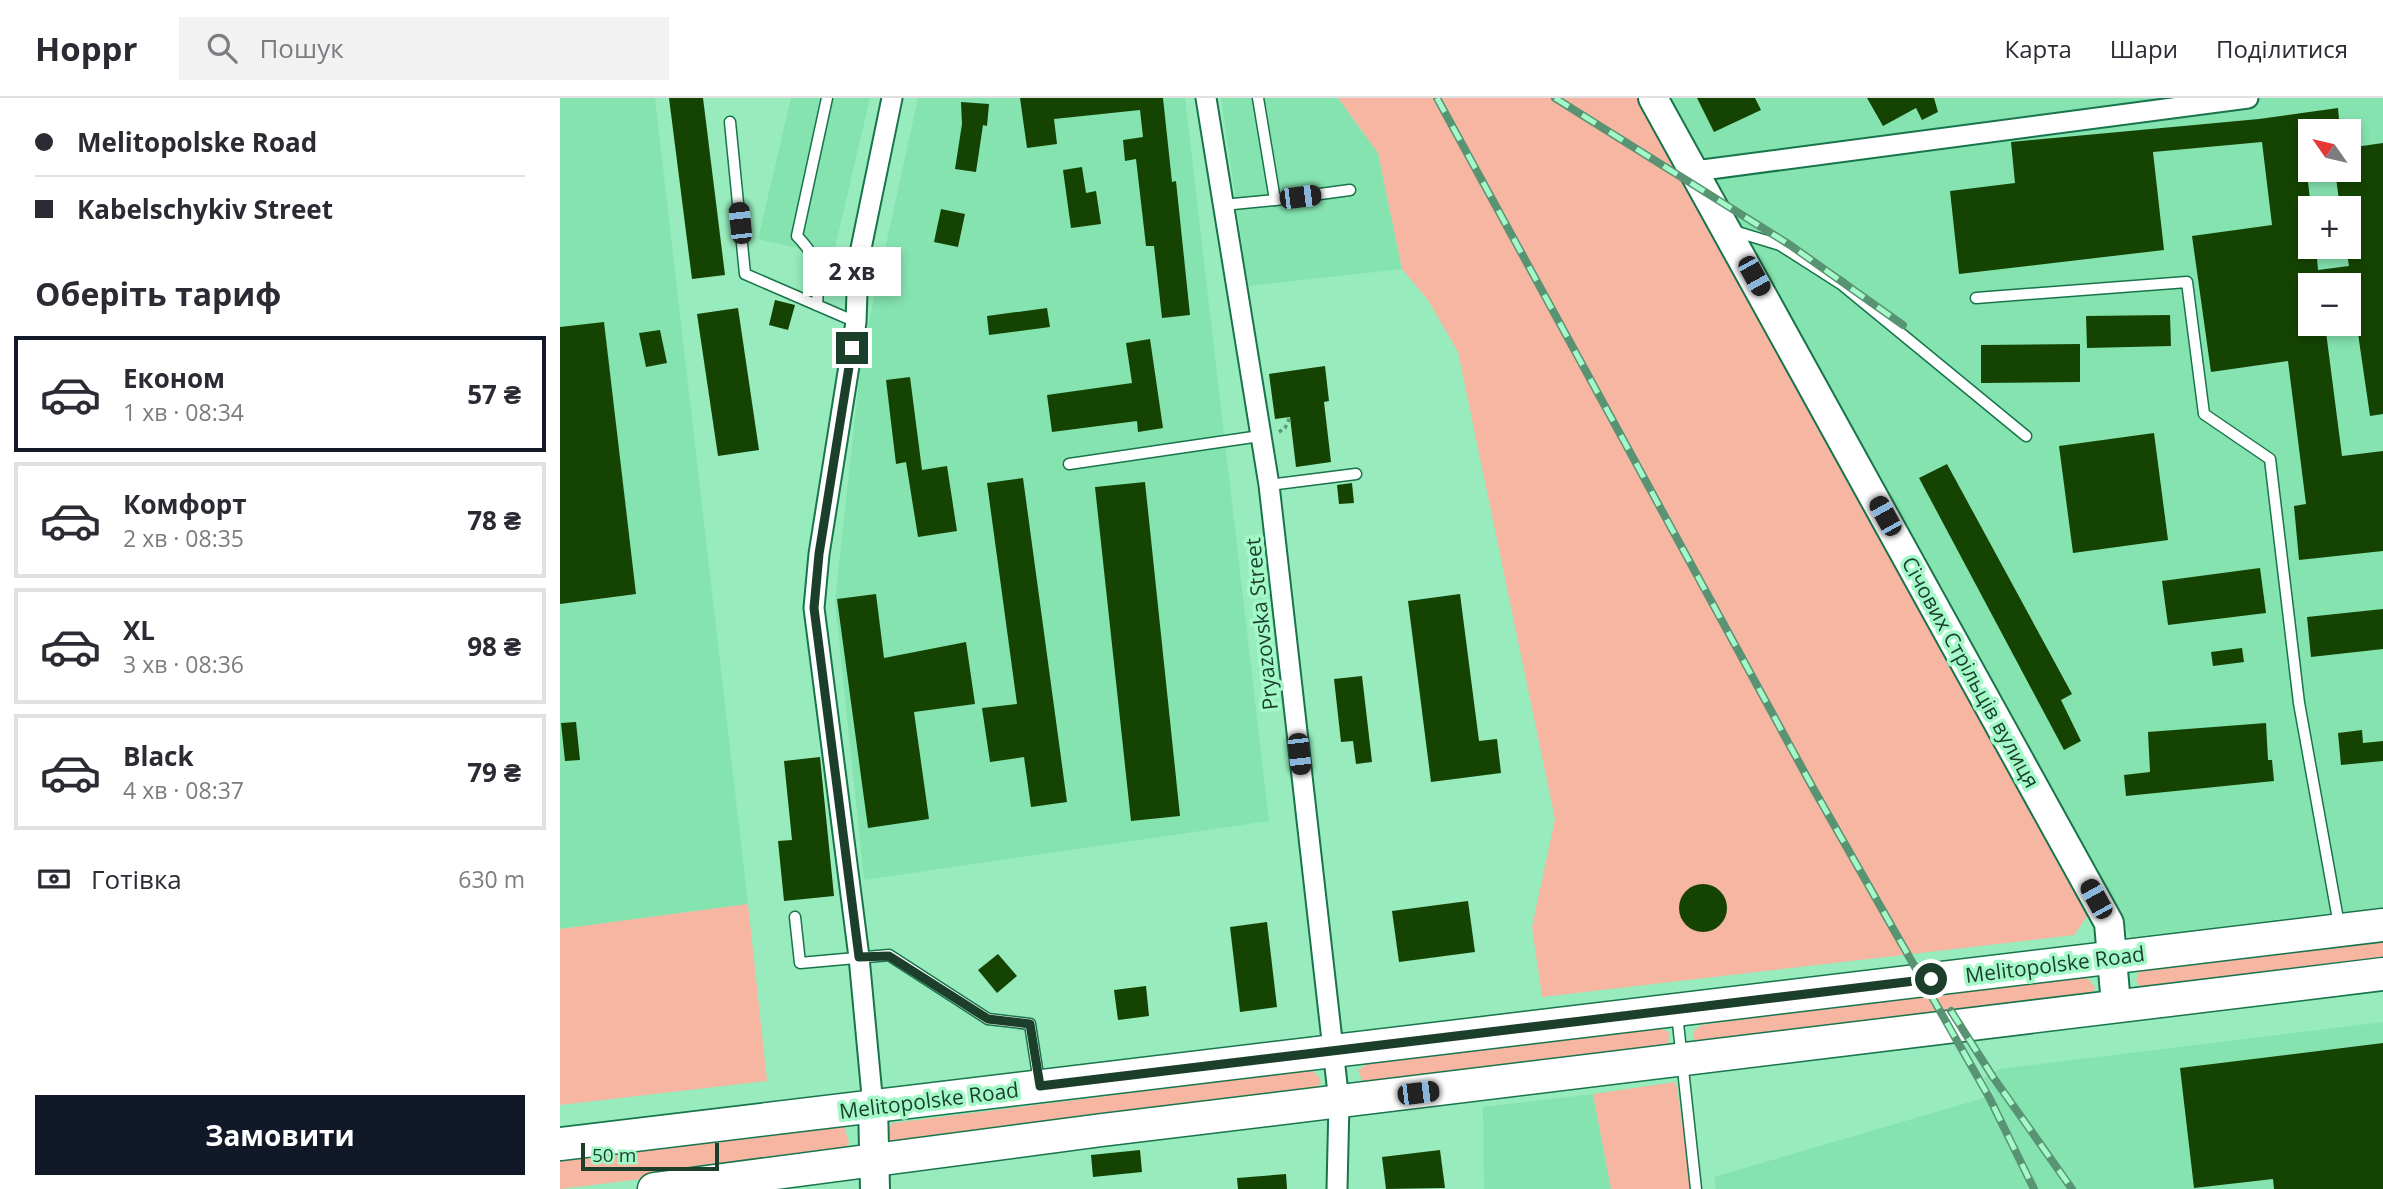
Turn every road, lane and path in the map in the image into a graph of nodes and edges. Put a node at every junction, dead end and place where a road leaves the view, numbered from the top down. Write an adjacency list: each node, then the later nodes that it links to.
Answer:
1 (827, 98): 14 (lane)
2 (892, 98): 15 (street)
3 (1206, 98): 11 (street, Pryazovska Street)
4 (1258, 98): 10 (lane)
5 (1653, 98): 8 (street, Січових Стрільців вулиця)
6 (2248, 98): 8 (street)
7 (730, 122): 14 (lane)
8 (1695, 171): 12 (street, Січових Стрільців вулиця)
9 (1350, 190): 10 (lane)
10 (1275, 200): 11 (lane)
11 (1223, 205): 16 (street, Pryazovska Street)
12 (1727, 229): 17 (lane); 25 (street, Січових Стрільців вулиця)
13 (1976, 298): 23 (lane)
14 (817, 305): 15 (lane)
15 (856, 322): 24 (street)
16 (1261, 436): 18 (lane); 20 (street, Pryazovska Street)
17 (2026, 436)
18 (1069, 464)
19 (1356, 474): 20 (lane)
20 (1269, 485): 29 (street, Pryazovska Street)
21 (795, 917): 24 (lane)
22 (2383, 925): 23 (main road, Melitopolske Road)
23 (2340, 930): 25 (main road, Melitopolske Road)
24 (859, 957): 31 (lane); 33 (street)
25 (2112, 957): 27 (street, Січових Стрільців вулиця); 28 (main road, Melitopolske Road)
26 (2383, 974): 27 (main road)
27 (2116, 1005): 30 (main road)
28 (1676, 1010): 29 (main road, Melitopolske Road); 30 (lane)
29 (1332, 1051): 31 (main road, Melitopolske Road); 32 (street, Pryazovska Street)
30 (1682, 1061): 32 (main road); 38 (lane)
31 (1040, 1086): 33 (main road, Melitopolske Road)
32 (1339, 1102): 35 (main road); 37 (street, Pryazovska Street)
33 (873, 1107): 34 (main road, Melitopolske Road); 35 (street)
34 (560, 1144)
35 (874, 1176): 36 (main road)
36 (654, 1189)
37 (1337, 1189)
38 (1696, 1189)

